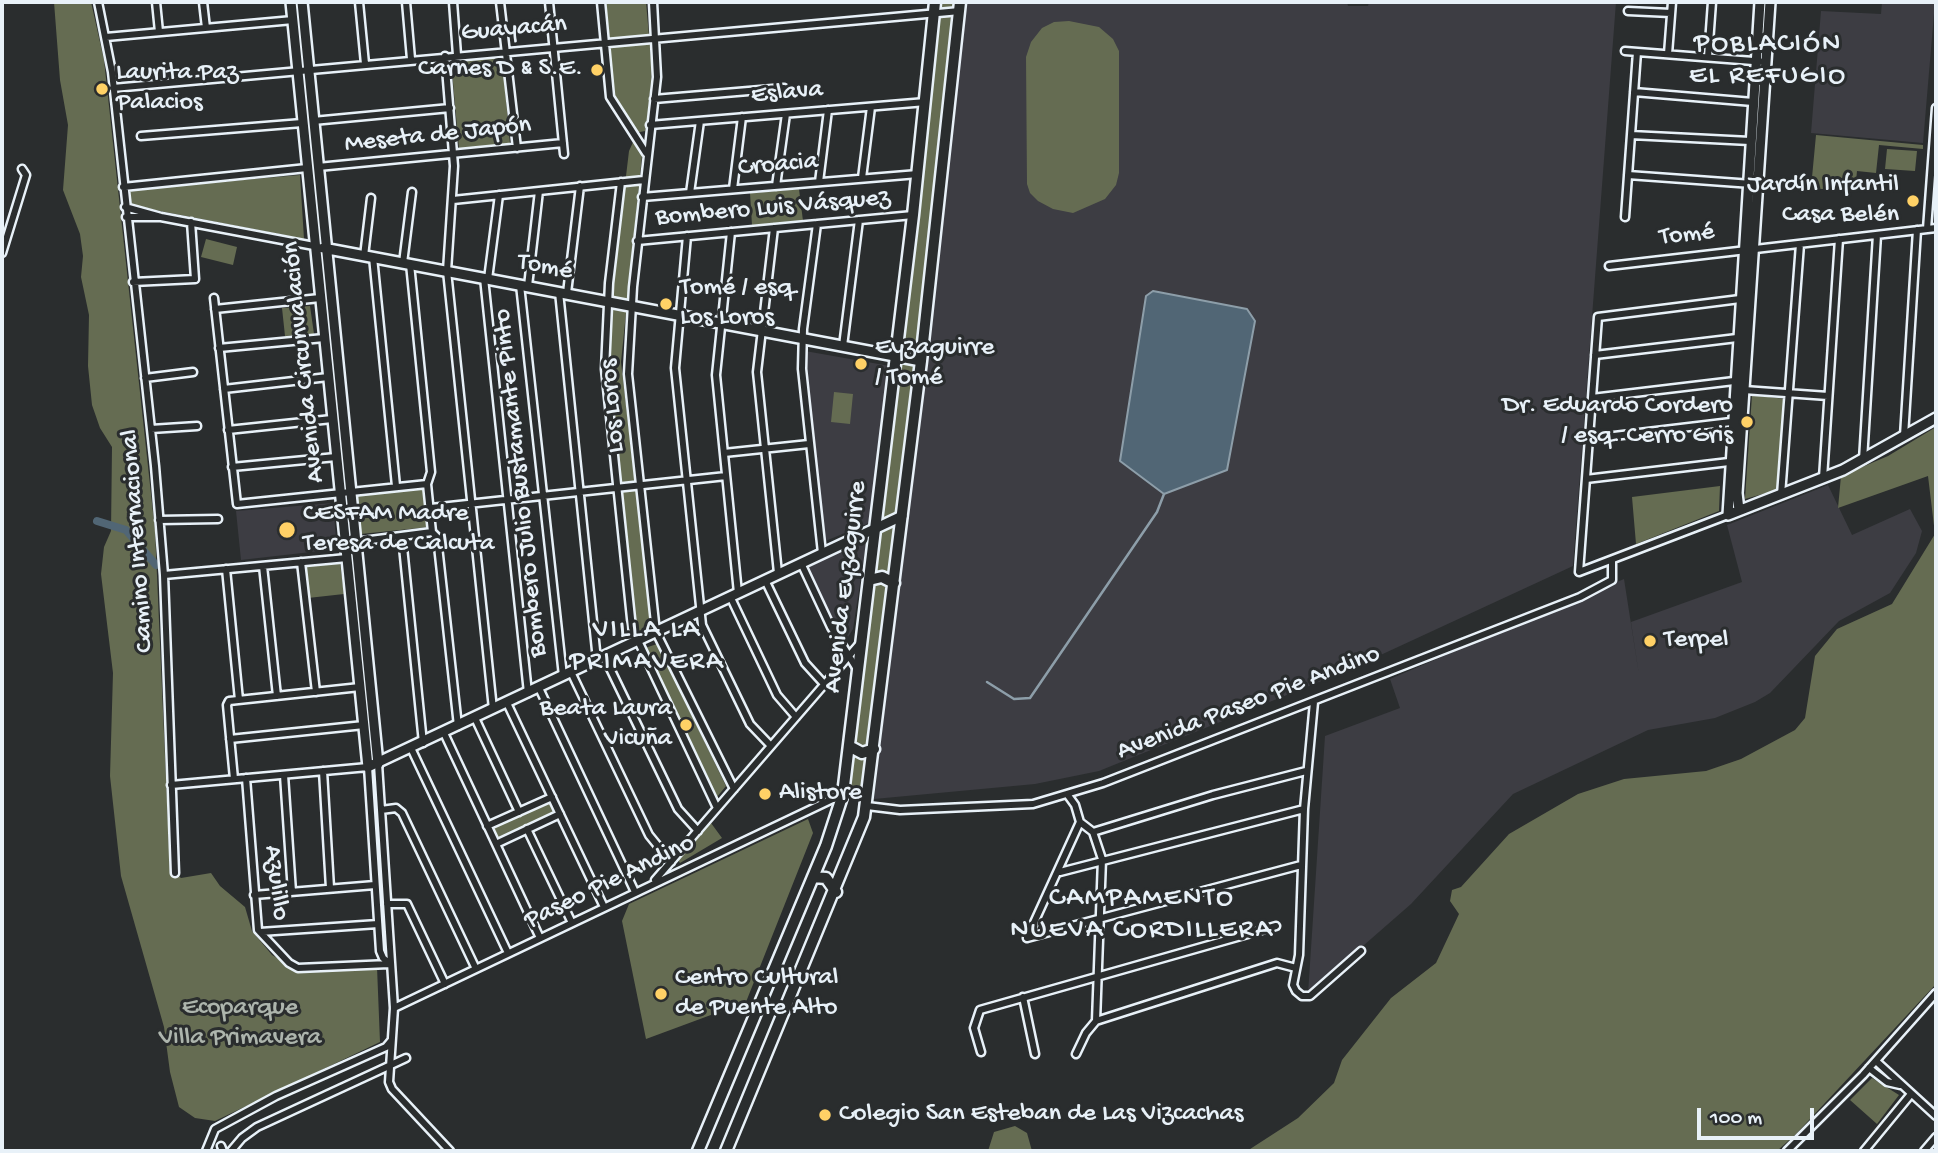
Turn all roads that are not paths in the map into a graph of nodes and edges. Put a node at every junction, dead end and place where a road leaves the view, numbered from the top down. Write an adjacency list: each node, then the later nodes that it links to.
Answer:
1 (98, 2): 25 (street, Camino Internacional)
2 (156, 2): 24 (street)
3 (203, 2): 23 (street)
4 (291, 2): 22 (street, Avenida Circunvalación)
5 (302, 2): 39 (street, Avenida Circunvalación)
6 (359, 2): 38 (street)
7 (406, 2): 36 (street)
8 (453, 2): 33 (street)
9 (500, 2): 29 (street)
10 (549, 2): 28 (street)
11 (601, 2): 27 (street)
12 (653, 2): 26 (street, Los Loros)
13 (935, 2): 21 (main road, Avenida Eyzaguirre)
14 (1672, 2): 20 (street)
15 (1712, 2): 35 (street)
16 (1760, 2): 37 (street)
17 (1770, 2): 37 (street)
18 (960, 6): 21 (street, Guayacán); 133 (main road, Avenida Eyzaguirre)
19 (1628, 11): 20 (street)
20 (1671, 13): 32 (street)
21 (935, 14): 26 (street, Guayacán); 45 (main road, Avenida Eyzaguirre)
22 (293, 20): 23 (street); 40 (street, Avenida Circunvalación)
23 (206, 28): 24 (street)
24 (159, 32): 25 (street)
25 (106, 37): 41 (street, Camino Internacional)
26 (655, 37): 27 (street, Guayacán); 44 (street, Los Loros)
27 (604, 41): 28 (street, Guayacán); 64 (street)
28 (554, 46): 29 (street, Guayacán); 60 (street)
29 (506, 50): 33 (street, Guayacán); 61 (street)
30 (1625, 51): 31 (street)
31 (1637, 52): 32 (street); 43 (street)
32 (1668, 54): 35 (street)
33 (457, 55): 34 (street, Guayacán)
34 (445, 56): 36 (street, Guayacán); 48 (street)
35 (1708, 57): 37 (street)
36 (411, 60): 38 (street, Guayacán)
37 (1761, 61): 46 (street); 74 (street)
38 (365, 64): 39 (street, Guayacán)
39 (308, 69): 40 (street, Guayacán); 53 (street, Avenida Circunvalación)
40 (298, 71): 41 (street, Guayacán); 55 (street, Avenida Circunvalación)
41 (113, 88): 77 (street, Camino Internacional)
42 (784, 88): 44 (street)
43 (1634, 92): 46 (street); 57 (street)
44 (654, 99): 56 (street, Los Loros)
45 (926, 102): 47 (street, Eslava); 68 (main road, Avenida Eyzaguirre)
46 (1753, 102): 59 (street)
47 (871, 107): 50 (street, Eslava); 70 (street)
48 (450, 108): 53 (street); 62 (street)
49 (1936, 108): 96 (street)
50 (828, 110): 51 (street, Eslava); 73 (street)
51 (786, 114): 52 (street, Eslava); 76 (street)
52 (742, 117): 54 (street, Eslava); 78 (street)
53 (313, 121): 65 (street, Avenida Circunvalación)
54 (700, 121): 56 (street, Eslava); 81 (street)
55 (302, 123): 58 (street); 66 (street, Avenida Circunvalación)
56 (650, 125): 64 (street, Los Loros)
57 (1631, 135): 59 (street); 69 (street)
58 (141, 136)
59 (1750, 142): 74 (street)
60 (563, 143): 61 (street, Meseta de Japón); 63 (street)
61 (517, 148): 62 (street, Meseta de Japón)
62 (454, 154): 65 (street, Meseta de Japón); 85 (street)
63 (564, 154)
64 (647, 154): 71 (street, Los Loros)
65 (318, 167): 105 (street, Avenida Circunvalación)
66 (307, 168): 77 (street); 104 (street, Avenida Circunvalación)
67 (22, 169): 108 (street)
68 (918, 174): 70 (street, Croacia); 87 (main road, Avenida Eyzaguirre)
69 (1628, 175): 74 (street); 89 (street)
70 (862, 178): 73 (street, Croacia)
71 (644, 180): 72 (street); 83 (street, Los Loros)
72 (621, 182): 75 (street); 120 (street)
73 (819, 182): 76 (street, Croacia)
74 (1753, 184): 106 (street); 107 (street)
75 (580, 186): 79 (street); 116 (street)
76 (776, 186): 78 (street, Croacia)
77 (123, 187): 86 (street, Camino Internacional)
78 (733, 189): 81 (street, Croacia)
79 (539, 191): 82 (street); 115 (street, Bombero Julio Bustamante Pinto)
80 (412, 192): 110 (street)
81 (690, 193): 83 (street, Croacia)
82 (499, 195): 85 (street); 113 (street)
83 (642, 197): 102 (street, Los Loros)
84 (371, 198): 109 (street)
85 (453, 200): 112 (street)
86 (125, 207): 88 (street, Tomé); 90 (street, Camino Internacional)
87 (913, 215): 91 (street, Bombero Luis Vásquez); 132 (main road, Avenida Eyzaguirre)
88 (161, 217): 90 (street, Tomé); 92 (street, Tomé)
89 (1625, 217)
90 (127, 218): 114 (street, Camino Internacional)
91 (859, 220): 93 (street, Bombero Luis Vásquez); 129 (street)
92 (191, 222): 104 (street, Tomé); 114 (street)
93 (817, 224): 94 (street, Bombero Luis Vásquez); 127 (street)
94 (774, 228): 98 (street, Bombero Luis Vásquez); 125 (street)
95 (1936, 228): 96 (street, Tomé)
96 (1927, 229): 97 (street, Tomé)
97 (1917, 230): 99 (street, Tomé); 149 (street)
98 (731, 232): 100 (street, Bombero Luis Vásquez); 124 (street)
99 (1877, 235): 101 (street, Tomé); 155 (street)
100 (687, 236): 102 (street, Bombero Luis Vásquez); 123 (street)
101 (1839, 239): 103 (street, Tomé); 141 (street)
102 (637, 241): 121 (street, Los Loros)
103 (1800, 244): 106 (street, Tomé); 140 (street)
104 (314, 246): 105 (street, Tomé); 118 (street, Avenida Circunvalación)
105 (326, 248): 109 (street, Tomé); 166 (street, Avenida Circunvalación)
106 (1754, 249): 107 (street, Tomé); 139 (street)
107 (1743, 251): 111 (street, Tomé); 119 (street)
108 (2, 253)
109 (368, 256): 110 (street, Tomé); 163 (street)
110 (406, 263): 112 (street, Tomé); 162 (street)
111 (1609, 265)
112 (447, 271): 113 (street, Tomé); 172 (street)
113 (486, 278): 115 (street, Tomé); 171 (street)
114 (133, 282): 136 (street, Camino Internacional)
115 (524, 285): 116 (street, Tomé); 170 (street, Bombero Julio Bustamante Pinto)
116 (563, 293): 120 (street, Tomé); 168 (street)
117 (214, 298): 122 (street)
118 (320, 298): 122 (street); 126 (street, Avenida Circunvalación)
119 (1740, 299): 128 (street); 131 (street)
120 (608, 301): 121 (street, Tomé); 165 (street)
121 (631, 305): 123 (street, Tomé); 164 (street, Los Loros)
122 (215, 309): 130 (street)
123 (679, 314): 124 (street, Tomé); 161 (street)
124 (720, 322): 125 (street, Tomé); 153 (street)
125 (761, 330): 127 (street, Tomé); 152 (street)
126 (324, 338): 130 (street); 135 (street, Avenida Circunvalación)
127 (803, 338): 129 (street, Tomé); 151 (street)
128 (1737, 338): 131 (street); 137 (street)
129 (843, 346): 132 (street, Tomé)
130 (219, 348): 138 (street)
131 (1595, 355): 142 (street)
132 (896, 356): 133 (street, Tomé); 179 (main road, Avenida Eyzaguirre)
133 (921, 361): 176 (main road, Avenida Eyzaguirre)
134 (193, 372): 136 (street)
135 (328, 377): 138 (street); 144 (street, Avenida Circunvalación)
136 (145, 378): 147 (street, Camino Internacional)
137 (1734, 381): 142 (street); 145 (street)
138 (224, 389): 148 (street)
139 (1744, 390): 140 (street); 174 (street)
140 (1788, 393): 141 (street); 169 (street)
141 (1828, 396): 159 (street)
142 (1592, 398): 150 (street)
143 (1936, 418): 149 (street)
144 (332, 419): 148 (street); 154 (street, Avenida Circunvalación)
145 (1731, 422): 150 (street); 156 (street)
146 (197, 426): 147 (street)
147 (151, 429): 178 (street, Camino Internacional)
148 (228, 430): 157 (street)
149 (1904, 436): 155 (street)
150 (1589, 439): 160 (street)
151 (809, 444): 152 (street); 184 (street)
152 (765, 449): 153 (street); 191 (street)
153 (724, 453): 158 (street)
154 (336, 457): 157 (street); 167 (street, Avenida Circunvalación)
155 (1863, 460): 159 (street)
156 (1729, 462): 160 (street); 175 (street)
157 (232, 467): 167 (street)
158 (726, 476): 161 (street); 196 (street)
159 (1823, 478): 169 (street)
160 (1586, 479): 186 (street)
161 (687, 481): 164 (street); 197 (street)
162 (427, 484): 163 (street); 173 (street)
163 (396, 486): 166 (street)
164 (641, 486): 165 (street); 198 (street, Los Loros)
165 (617, 488): 168 (street); 199 (street)
166 (351, 491): 167 (street); 182 (street, Avenida Circunvalación)
167 (340, 492): 183 (street, Avenida Circunvalación)
168 (580, 492): 170 (street); 202 (street)
169 (1781, 495): 174 (street)
170 (543, 496): 171 (street); 204 (street, Bombero Julio Bustamante Pinto)
171 (507, 500): 172 (street); 209 (street)
172 (471, 503): 173 (street); 214 (street)
173 (431, 508): 180 (street)
174 (1739, 510): 175 (street)
175 (1728, 515): 186 (street)
176 (902, 516): 179 (street); 195 (main road, Avenida Eyzaguirre)
177 (218, 519): 178 (street)
178 (159, 520): 192 (street, Camino Internacional)
179 (876, 527): 184 (street); 194 (main road, Avenida Eyzaguirre)
180 (432, 532): 181 (street); 218 (street)
181 (402, 537): 182 (street); 221 (street)
182 (356, 542): 183 (street); 226 (street, Avenida Circunvalación)
183 (345, 543): 185 (street, Avenida Circunvalación)
184 (822, 553): 188 (street)
185 (346, 558): 187 (street); 206 (street, Avenida Circunvalación)
186 (1612, 560): 212 (street, Avenida Paseo Pie Andino)
187 (302, 562): 189 (street); 208 (street)
188 (801, 563): 191 (street); 201 (street)
189 (263, 566): 190 (street); 210 (street)
190 (226, 569): 192 (street); 211 (street)
191 (778, 573): 193 (street)
192 (164, 575): 232 (street, Camino Internacional)
193 (765, 580): 196 (street); 205 (street)
194 (869, 580): 195 (main road); 200 (main road, Avenida Eyzaguirre)
195 (894, 583): 225 (main road, Avenida Eyzaguirre)
196 (734, 594): 197 (street); 215 (street)
197 (701, 610): 198 (street); 222 (street)
198 (656, 632): 199 (street); 233 (street, Los Loros)
199 (638, 640): 202 (street); 238 (street)
200 (861, 642): 201 (street); 203 (main road, Avenida Eyzaguirre)
201 (850, 654): 203 (street); 205 (street)
202 (601, 658): 204 (street); 246 (street)
203 (858, 670): 223 (main road, Avenida Eyzaguirre)
204 (567, 674): 207 (street); 250 (street, Bombero Julio Bustamante Pinto)
205 (825, 684): 215 (street)
206 (360, 687): 208 (street); 217 (street, Avenida Circunvalación)
207 (538, 688): 209 (street); 259 (street)
208 (316, 692): 210 (street)
209 (527, 693): 213 (street)
210 (277, 696): 211 (street)
211 (239, 700): 220 (street)
212 (1314, 702): 228 (street); 235 (street, Avenida Paseo Pie Andino)
213 (507, 703): 214 (street); 236 (street)
214 (493, 709): 216 (street)
215 (796, 717): 222 (street)
216 (475, 718): 218 (street); 241 (street)
217 (364, 725): 220 (street); 226 (street, Avenida Circunvalación)
218 (458, 726): 219 (street)
219 (444, 733): 221 (street); 244 (street)
220 (230, 739): 231 (street)
221 (423, 743): 224 (street)
222 (771, 746): 233 (street)
223 (849, 746): 225 (main road); 234 (main road, Avenida Eyzaguirre)
224 (411, 748): 226 (street); 271 (street)
225 (874, 750): 237 (main road, Avenida Eyzaguirre)
226 (373, 766): 227 (street); 240 (street, Avenida Circunvalación); 256 (street, Avenida Circunvalación)
227 (323, 771): 229 (street); 257 (street)
228 (1306, 771): 239 (street); 247 (street)
229 (284, 775): 230 (street); 258 (street)
230 (246, 778): 231 (street); 261 (street, Azulillo)
231 (234, 779): 232 (street)
232 (171, 785): 253 (street, Camino Internacional)
233 (734, 789): 238 (street)
234 (843, 794): 254 (main road, Avenida Eyzaguirre); 255 (street, Paseo Pie Andino)
235 (1067, 794): 237 (street, Avenida Paseo Pie Andino); 243 (street)
236 (552, 797): 241 (street); 242 (street)
237 (867, 806): 260 (main road, Avenida Eyzaguirre)
238 (718, 808): 246 (street)
239 (1304, 809): 249 (street); 251 (street)
240 (381, 810): 262 (street, Avenida Circunvalación); 274 (street)
241 (519, 811): 244 (street)
242 (560, 814): 245 (street); 263 (street)
243 (1080, 822): 247 (street); 252 (street)
244 (487, 826): 248 (street)
245 (527, 829): 248 (street); 265 (street)
246 (698, 831): 250 (street)
247 (1093, 832): 249 (street)
248 (496, 844): 269 (street)
249 (1102, 859): 252 (street); 264 (street)
250 (671, 862): 255 (street)
251 (1301, 865): 264 (street); 273 (street)
252 (1059, 872): 264 (street)
253 (175, 873)
254 (813, 877): 260 (main road); 296 (main road, Avenida Eyzaguirre)
255 (651, 884): 259 (street, Paseo Pie Andino)
256 (375, 885): 257 (street); 266 (street, Avenida Circunvalación)
257 (330, 888): 258 (street)
258 (292, 892): 261 (street)
259 (635, 892): 263 (street, Paseo Pie Andino)
260 (836, 892): 297 (main road, Avenida Eyzaguirre)
261 (254, 895): 268 (street, Azulillo)
262 (387, 904): 272 (street, Avenida Circunvalación); 276 (street)
263 (604, 907): 265 (street, Paseo Pie Andino)
264 (1098, 917): 275 (street)
265 (572, 923): 269 (street, Paseo Pie Andino)
266 (378, 924): 268 (street); 272 (street, Avenida Circunvalación)
267 (1276, 926): 275 (street)
268 (260, 932): 272 (street, Azulillo)
269 (540, 938): 271 (street, Paseo Pie Andino)
270 (1361, 951): 273 (street)
271 (508, 953): 274 (street, Paseo Pie Andino)
272 (390, 964): 279 (street, Avenida Circunvalación)
273 (1296, 968): 280 (street)
274 (477, 969): 276 (street, Paseo Pie Andino)
275 (1095, 979): 278 (street); 280 (street)
276 (445, 984): 279 (street, Paseo Pie Andino)
277 (1936, 993): 286 (street)
278 (1023, 997): 282 (street); 283 (street)
279 (394, 1009): 281 (street, Avenida Circunvalación)
280 (1096, 1021): 284 (street)
281 (392, 1040): 287 (street, Avenida Circunvalación); 293 (street)
282 (981, 1052)
283 (1035, 1054)
284 (1076, 1054)
285 (406, 1058): 287 (street)
286 (1876, 1061): 288 (street); 289 (street)
287 (390, 1066): 294 (street); 295 (street)
288 (1869, 1068): 289 (street); 298 (street)
289 (1900, 1085): 290 (street)
290 (1910, 1094): 291 (street); 299 (street)
291 (1936, 1116)
292 (1936, 1137): 300 (street)
293 (206, 1151)
294 (231, 1151)
295 (450, 1151)
296 (698, 1151)
297 (726, 1151)
298 (1787, 1151)
299 (1864, 1151)
300 (1924, 1151)

